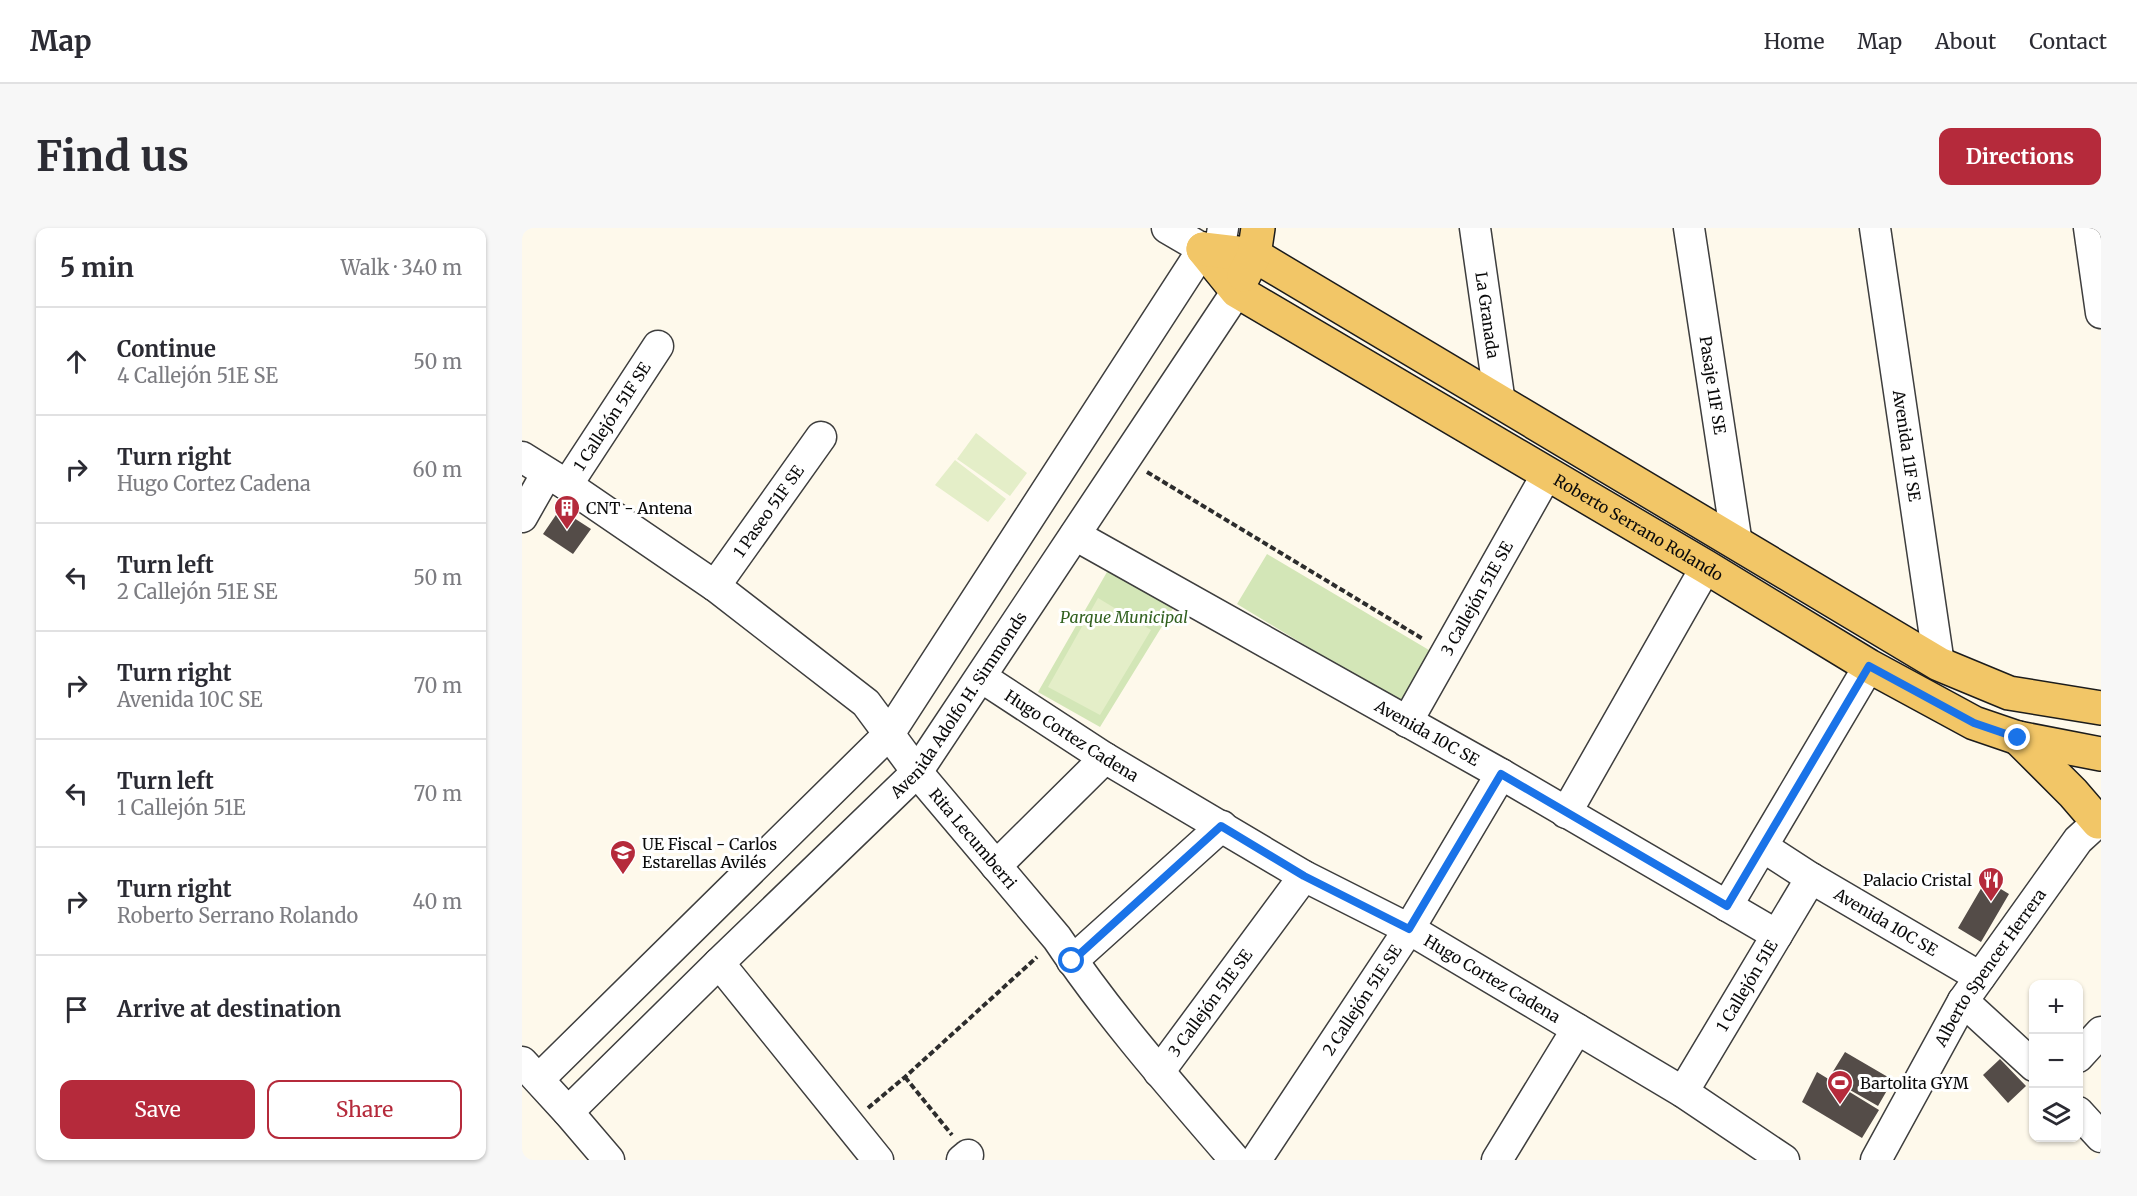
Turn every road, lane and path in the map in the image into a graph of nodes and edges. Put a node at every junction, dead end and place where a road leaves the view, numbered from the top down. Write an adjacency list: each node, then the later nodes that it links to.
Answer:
1 (1167, 228): 6 (street, Roberto Serrano Rolando)
2 (1475, 228): 9 (street, La Granada)
3 (1689, 228): 17 (street, Pasaje 11F SE)
4 (1875, 228): 21 (street, Avenida 11F SE)
5 (2089, 228): 7 (street)
6 (1234, 251): 9 (main road, Roberto Serrano Rolando); 12 (street, Avenida Adolfo H. Simmonds); 13 (main road, Roberto Serrano Rolando); 25 (street, Roberto Serrano Rolando); 27 (street); 29 (street, Roberto Serrano Rolando)
7 (2101, 313)
8 (658, 346): 14 (street, 1 Callejón 51F SE)
9 (1500, 404): 17 (main road, Roberto Serrano Rolando)
10 (821, 437): 19 (street, 1 Paseo 51F SE)
11 (522, 457): 14 (street, Rita Lecumberri)
12 (1126, 459): 16 (street, Avenida Adolfo H. Simmonds); 20 (path)
13 (1547, 474): 18 (main road, Roberto Serrano Rolando); 20 (street, 3 Callejón 51E SE)
14 (557, 479): 15 (street, 1 Callejón 51F SE); 19 (street, Rita Lecumberri)
15 (522, 517)
16 (1075, 535): 23 (street, Avenida Adolfo H. Simmonds); 26 (street, Avenida 10C SE)
17 (1737, 544): 21 (main road, Roberto Serrano Rolando)
18 (1706, 567): 22 (main road, Roberto Serrano Rolando); 34 (street)
19 (715, 586): 27 (street, Rita Lecumberri)
20 (1446, 654): 26 (street, 3 Callejón 51E SE)
21 (1939, 664): 24 (main road, Roberto Serrano Rolando)
22 (1869, 666): 28 (main road, Roberto Serrano Rolando); 37 (street)
23 (981, 677): 31 (street, Hugo Cortez Cadena); 32 (street, Avenida Adolfo H. Simmonds)
24 (2101, 708)
25 (2101, 720)
26 (1407, 722): 33 (street, Avenida 10C SE)
27 (889, 734): 32 (street, Rita Lecumberri); 52 (street)
28 (2018, 738): 30 (main road, Roberto Serrano Rolando); 36 (main road)
29 (2101, 744)
30 (2101, 754)
31 (1105, 758): 35 (street, Hugo Cortez Cadena); 38 (street)
32 (917, 772): 38 (street, Rita Lecumberri); 45 (street, Avenida Adolfo H. Simmonds)
33 (1501, 774): 34 (street, Avenida 10C SE); 42 (street, 2 Callejón 51E SE)
34 (1566, 813): 41 (street, Avenida 10C SE)
35 (1221, 826): 39 (street, Hugo Cortez Cadena); 44 (street)
36 (2095, 834): 46 (street, Alberto Spencer Herrera)
37 (1763, 847): 40 (street, Avenida 10C SE); 41 (street)
38 (996, 866): 44 (street, Rita Lecumberri)
39 (1304, 876): 42 (street, Hugo Cortez Cadena); 53 (street, 3 Callejón 51E SE)
40 (1811, 878): 43 (street, 1 Callejón 51E); 46 (street, Avenida 10C SE)
41 (1727, 906): 43 (street, Avenida 10C SE)
42 (1409, 929): 48 (street, Hugo Cortez Cadena); 64 (street, 2 Callejón 51E SE)
43 (1777, 935): 55 (street, 1 Callejón 51E)
44 (1064, 950): 53 (street, Rita Lecumberri); 54 (path)
45 (719, 963): 56 (street, Avenida Adolfo H. Simmonds); 58 (street)
46 (1980, 977): 47 (street, Alberto Spencer Herrera)
47 (1963, 1001): 51 (street); 67 (street, Alberto Spencer Herrera)
48 (1577, 1029): 55 (street, Hugo Cortez Cadena); 65 (street)
49 (2101, 1032): 50 (street)
50 (2083, 1052)
51 (2029, 1061)
52 (530, 1071): 56 (street)
53 (1159, 1072): 63 (street, Rita Lecumberri)
54 (905, 1077): 58 (path); 60 (path)
55 (1683, 1092): 66 (street, Hugo Cortez Cadena)
56 (568, 1112): 61 (street)
57 (2083, 1117): 59 (street)
58 (849, 1124): 62 (street)
59 (2101, 1137)
60 (965, 1158)
61 (609, 1160)
62 (878, 1160)
63 (1235, 1160)
64 (1256, 1160)
65 (1497, 1160)
66 (1784, 1160)
67 (1876, 1160)

